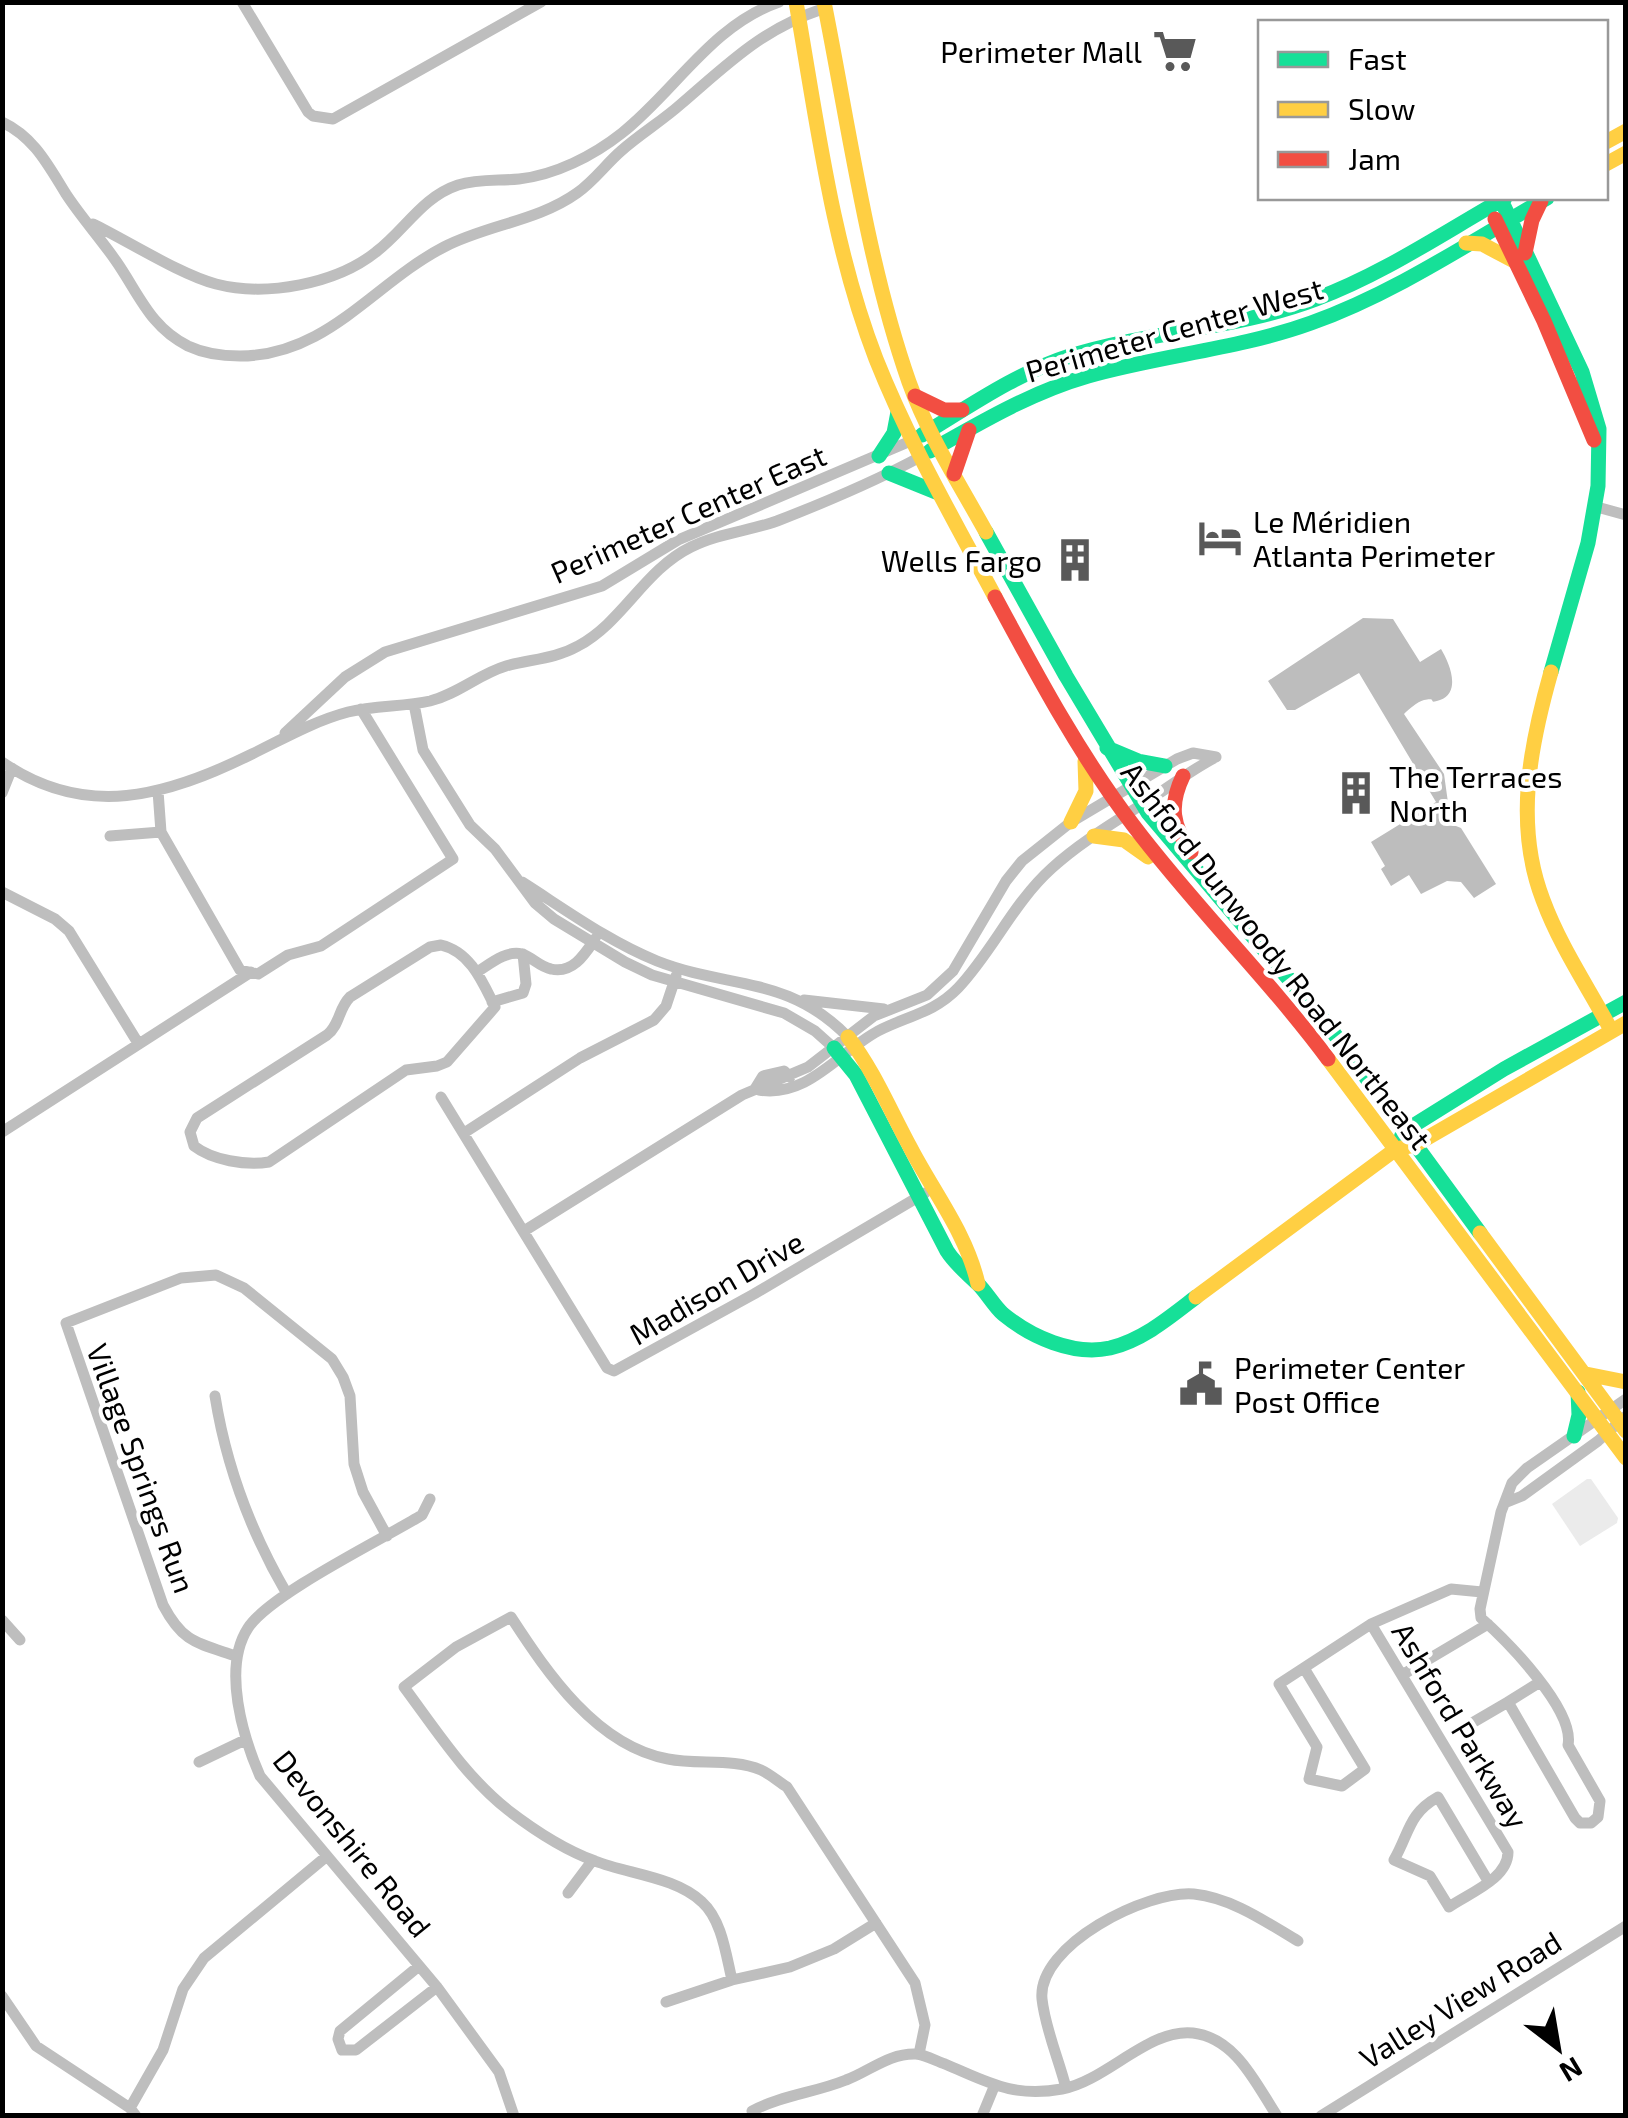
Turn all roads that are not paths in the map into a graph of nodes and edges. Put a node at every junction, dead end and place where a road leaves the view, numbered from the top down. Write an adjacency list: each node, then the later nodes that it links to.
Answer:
1 (242, 2): 2 (street)
2 (542, 2)
3 (779, 2): 6 (street)
4 (824, 5): 5 (street); 19 (main road, Ashford Dunwoody Road Northeast)
5 (797, 10): 8 (street); 21 (main road, Ashford Dunwoody Road Northeast)
6 (650, 107): 8 (street); 9 (street)
7 (2, 122): 13 (street)
8 (643, 134): 9 (street); 13 (street)
9 (618, 136): 13 (street)
10 (1542, 200): 14 (main road, Perimeter Center West)
11 (1543, 200): 16 (main road)
12 (1498, 201): 14 (main road); 17 (main road, Perimeter Center West)
13 (89, 222)
14 (1504, 222): 15 (main road, Perimeter Center West); 16 (main road)
15 (1466, 243): 16 (main road); 18 (main road, Perimeter Center West)
16 (1521, 258): 32 (main road)
17 (1141, 339): 18 (main road); 20 (main road, Perimeter Center West)
18 (1146, 361): 23 (main road, Perimeter Center West)
19 (914, 396): 20 (main road); 22 (main road, Ashford Dunwoody Road Northeast)
20 (964, 410): 22 (main road, Perimeter Center West)
21 (898, 412): 24 (main road, Ashford Dunwoody Road Northeast); 26 (main road)
22 (929, 430): 24 (main road, Perimeter Center West); 25 (main road, Ashford Dunwoody Road Northeast)
23 (969, 430): 25 (main road, Perimeter Center West); 29 (main road)
24 (913, 440): 26 (street, Perimeter Center East); 27 (main road, Ashford Dunwoody Road Northeast)
25 (938, 446): 27 (main road, Perimeter Center West); 29 (main road, Ashford Dunwoody Road Northeast)
26 (880, 456): 30 (street, Perimeter Center East)
27 (922, 456): 28 (street, Perimeter Center East); 31 (main road, Ashford Dunwoody Road Northeast)
28 (889, 473): 31 (main road); 33 (street, Perimeter Center East)
29 (954, 474): 40 (main road, Ashford Dunwoody Road Northeast)
30 (818, 480): 33 (street); 35 (street, Perimeter Center East)
31 (941, 496): 41 (main road, Ashford Dunwoody Road Northeast)
32 (1597, 507): 34 (street); 70 (main road)
33 (790, 515): 36 (street, Perimeter Center East)
34 (1626, 515)
35 (697, 531): 36 (street); 39 (street, Perimeter Center East)
36 (637, 590): 37 (street, Perimeter Center East)
37 (414, 704): 38 (street, Perimeter Center East); 55 (street)
38 (360, 710): 39 (street, Perimeter Center East); 63 (street)
39 (277, 740): 46 (street, Perimeter Center East)
40 (1107, 748): 42 (main road); 45 (main road, Ashford Dunwoody Road Northeast)
41 (1082, 752): 48 (main road, Ashford Dunwoody Road Northeast); 51 (main road)
42 (1165, 766): 44 (street); 45 (street)
43 (5, 768): 46 (street, Perimeter Center East); 47 (street)
44 (1184, 776): 49 (street); 56 (main road)
45 (1130, 787): 48 (street); 49 (main road, Ashford Dunwoody Road Northeast)
46 (158, 791): 52 (street)
47 (2, 792)
48 (1114, 796): 50 (main road, Ashford Dunwoody Road Northeast); 51 (street)
49 (1142, 804): 50 (street); 56 (main road, Ashford Dunwoody Road Northeast)
50 (1125, 814): 54 (street); 60 (main road, Ashford Dunwoody Road Northeast)
51 (1071, 822): 69 (street)
52 (161, 832): 53 (street); 63 (street)
53 (110, 836)
54 (1094, 836): 60 (main road); 73 (street)
55 (518, 880): 58 (street); 59 (street)
56 (1203, 882): 78 (main road, Ashford Dunwoody Road Northeast)
57 (2, 892): 72 (street)
58 (599, 931): 59 (street); 62 (street)
59 (592, 943): 61 (street); 65 (street)
60 (1237, 945): 79 (main road, Ashford Dunwoody Road Northeast)
61 (522, 954): 64 (street); 67 (street)
62 (679, 967): 65 (street); 66 (street)
63 (251, 972): 72 (street)
64 (477, 972): 67 (street); 67 (street)
65 (673, 982): 73 (street); 77 (street)
66 (796, 999): 69 (street); 73 (street)
67 (492, 1002)
68 (1626, 1002): 70 (main road)
69 (894, 1010): 73 (street)
70 (1603, 1014): 71 (main road); 78 (main road)
71 (1618, 1026): 78 (main road)
72 (138, 1043): 76 (street)
73 (845, 1047): 74 (street); 74 (street); 80 (main road); 81 (main road)
74 (754, 1089): 82 (street)
75 (440, 1098): 77 (street, Madison Drive)
76 (2, 1132)
77 (464, 1133): 82 (street, Madison Drive)
78 (1409, 1139): 79 (main road); 84 (main road, Ashford Dunwoody Road Northeast)
79 (1396, 1149): 83 (main road); 86 (main road, Ashford Dunwoody Road Northeast)
80 (933, 1188): 81 (street, Madison Drive); 83 (main road)
81 (918, 1198): 82 (street, Madison Drive); 83 (main road)
82 (524, 1231)
83 (978, 1284)
84 (1586, 1374): 85 (main road); 89 (main road, Ashford Dunwoody Road Northeast)
85 (1626, 1382)
86 (1578, 1392): 89 (main road, Ashford Dunwoody Road Northeast); 90 (main road)
87 (215, 1396): 96 (street)
88 (1626, 1399): 89 (street)
89 (1614, 1422): 90 (street); 91 (main road, Ashford Dunwoody Road Northeast); 93 (street)
90 (1574, 1436): 93 (street)
91 (1626, 1458)
92 (430, 1499): 94 (street)
93 (1506, 1502): 95 (street)
94 (388, 1536): 96 (street); 101 (street, Village Springs Run)
95 (1482, 1592): 98 (street, Ashford Parkway); 99 (street)
96 (287, 1594): 101 (street)
97 (2, 1620): 100 (street)
98 (1371, 1624): 102 (street, Ashford Parkway); 103 (street, Ashford Parkway)
99 (1488, 1624): 103 (street); 104 (street, Ashford Parkway)
100 (20, 1640)
101 (236, 1656): 107 (street, Devonshire Road)
102 (1304, 1668): 102 (street)
103 (1402, 1675): 111 (street, Ashford Parkway)
104 (1540, 1682): 105 (street); 105 (street, Ashford Parkway)
105 (1508, 1702): 106 (street, Ashford Parkway)
106 (1460, 1730)
107 (245, 1740): 108 (street); 109 (street, Devonshire Road)
108 (199, 1762)
109 (328, 1856): 116 (street, Devonshire Road); 125 (street)
110 (592, 1860): 112 (street); 113 (street); 117 (street)
111 (1488, 1881): 111 (street, Ashford Parkway)
112 (568, 1893)
113 (876, 1923): 117 (street); 121 (street)
114 (1626, 1926): 129 (street, Valley View Road)
115 (1298, 1941): 123 (street)
116 (419, 1966): 118 (street, Devonshire Road); 118 (street)
117 (732, 1980): 120 (street)
118 (438, 1987): 126 (street, Devonshire Road)
119 (2, 1996): 125 (street)
120 (666, 2002)
121 (919, 2054): 122 (street); 124 (street)
122 (994, 2086): 123 (street); 127 (street)
123 (1066, 2088): 128 (street)
124 (752, 2111)
125 (133, 2112)
126 (514, 2116)
127 (982, 2116)
128 (1277, 2116)
129 (1320, 2116)

